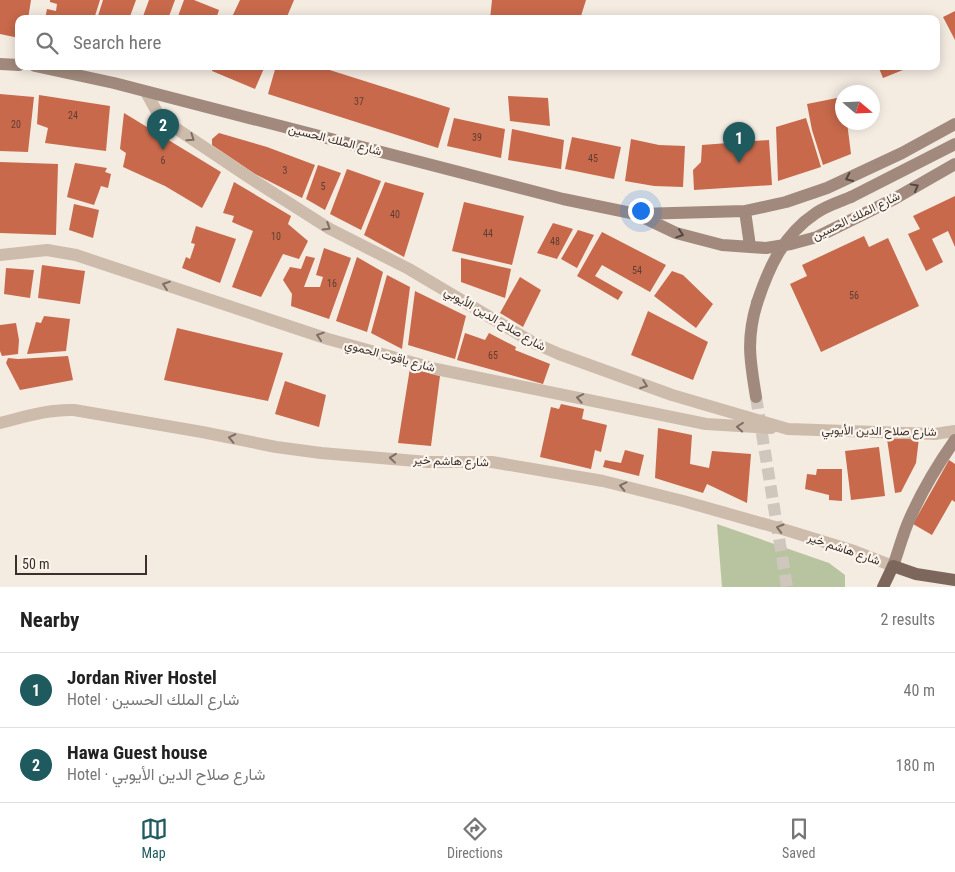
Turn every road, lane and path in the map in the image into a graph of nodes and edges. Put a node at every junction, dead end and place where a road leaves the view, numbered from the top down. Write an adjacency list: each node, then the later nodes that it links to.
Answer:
1 (0, 64): 2 (main road)
2 (15, 64)
3 (54, 70): 4 (main road, شارع الملك الحسين)
4 (146, 92): 9 (main road, شارع الملك الحسين); 12 (street, شارع صلاح الدين الأيوبي, one-way to 12)
5 (955, 124): 8 (main road, شارع الملك الحسين, one-way to 8)
6 (955, 144): 13 (main road, bridge)
7 (955, 164): 10 (main road, شارع الملك الحسين, one-way to 7)
8 (745, 211): 9 (main road, شارع الملك الحسين); 10 (main road)
9 (636, 214): 10 (main road, شارع الملك الحسين, one-way to 10)
10 (750, 246)
11 (0, 255): 14 (street, شارع ياقوت الحموي, one-way to 11)
12 (672, 395): 14 (street); 16 (street, شارع صلاح الدين الأيوبي)
13 (756, 397)
14 (661, 415): 16 (street, شارع ياقوت الحموي, one-way to 14)
15 (0, 423): 19 (street, شارع هاشم خير, one-way to 15)
16 (788, 429): 17 (street, شارع صلاح الدين الأيوبي)
17 (955, 431)
18 (955, 440): 19 (main road, شارع صلاح الدين الأيوبي)
19 (893, 566): 20 (main road); 21 (main road)
20 (955, 580)
21 (883, 587)

